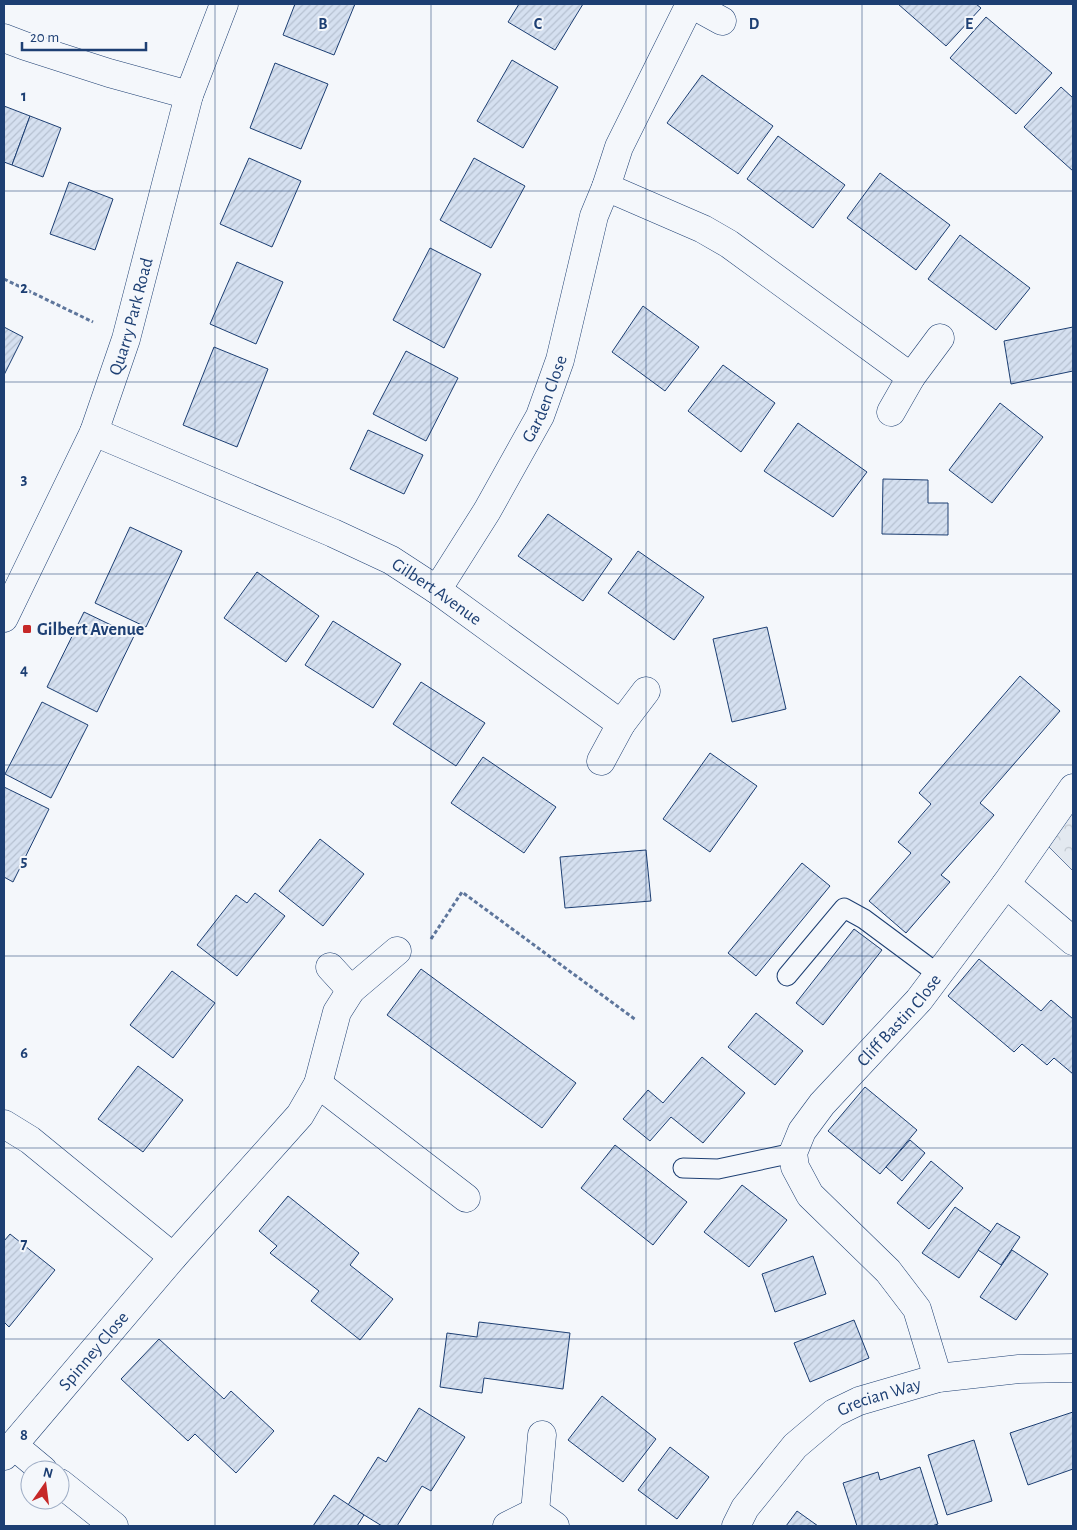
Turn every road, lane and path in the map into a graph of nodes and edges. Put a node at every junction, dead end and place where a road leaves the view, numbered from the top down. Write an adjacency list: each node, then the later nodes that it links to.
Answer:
1 (224, 4): 5 (street, Quarry Park Road)
2 (691, 4): 3 (street, Garden Close); 6 (street, Garden Close)
3 (722, 21)
4 (4, 38): 5 (street)
5 (189, 95): 9 (street, Quarry Park Road)
6 (606, 187): 10 (street); 13 (street, Garden Close)
7 (4, 279): 9 (path)
8 (940, 338): 10 (street)
9 (126, 339): 12 (street, Quarry Park Road)
10 (911, 377): 11 (street)
11 (891, 412)
12 (94, 432): 13 (street, Gilbert Avenue); 14 (street, Quarry Park Road)
13 (437, 590): 16 (street, Gilbert Avenue)
14 (4, 618)
15 (646, 691): 16 (street)
16 (621, 724): 17 (street)
17 (602, 762)
18 (1073, 788): 19 (street, Cliff Bastin Close)
19 (1006, 884): 20 (street); 23 (street, Cliff Bastin Close)
20 (1073, 942)
21 (397, 951): 25 (street, Spinney Close); 26 (path)
22 (330, 967): 25 (street)
23 (938, 974): 24 (lane); 29 (street, Cliff Bastin Close)
24 (787, 976)
25 (351, 990): 27 (street, Spinney Close)
26 (636, 1020)
27 (318, 1084): 31 (street); 32 (street, Spinney Close)
28 (4, 1124): 32 (street)
29 (793, 1153): 30 (lane); 34 (street)
30 (683, 1168)
31 (466, 1198)
32 (173, 1257): 36 (street, Spinney Close)
33 (1073, 1368): 34 (street, Grecian Way)
34 (938, 1378): 42 (street, Grecian Way)
35 (542, 1435): 39 (street)
36 (8, 1451): 37 (street, Spinney Close)
37 (25, 1460)
38 (70, 1491): 40 (street)
39 (545, 1519): 41 (street)
40 (114, 1526)
41 (507, 1526)
42 (736, 1526)

